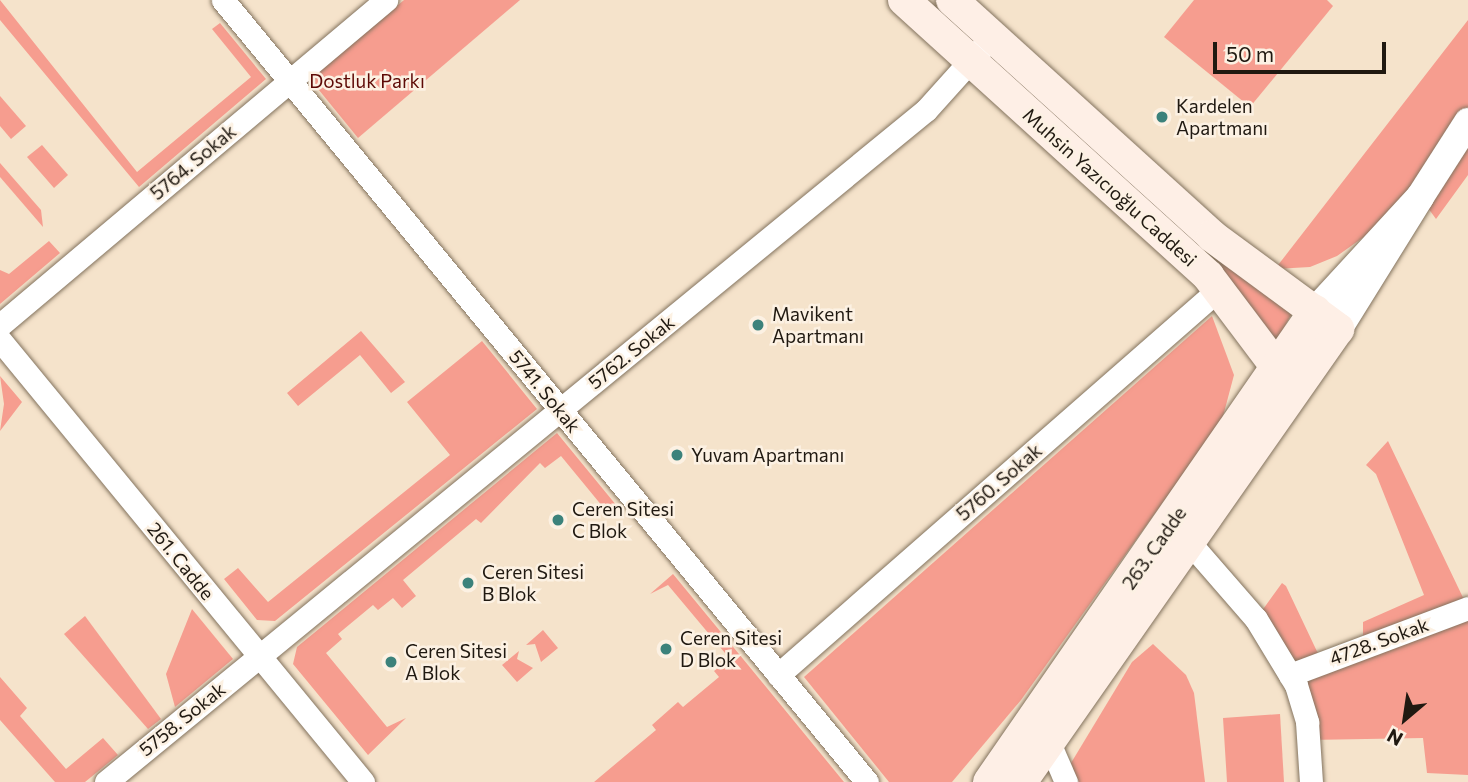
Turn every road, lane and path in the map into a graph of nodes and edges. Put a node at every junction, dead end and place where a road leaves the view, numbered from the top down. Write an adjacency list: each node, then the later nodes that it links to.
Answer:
1 (223, 0): 7 (street, 5741. Sokak)
2 (386, 0): 7 (street, 5764. Sokak)
3 (904, 0): 6 (main road, Muhsin Yazıcıoğlu Caddesi)
4 (951, 0): 5 (main road, Muhsin Yazıcıoğlu Caddesi)
5 (991, 36): 6 (street, 5762. Sokak); 10 (main road, Muhsin Yazıcıoğlu Caddesi)
6 (972, 62): 9 (main road, Muhsin Yazıcıoğlu Caddesi); 14 (street, 5762. Sokak)
7 (289, 81): 11 (street, 5764. Sokak); 14 (street, 5741. Sokak)
8 (1468, 122): 10 (street)
9 (1220, 288): 13 (main road, Muhsin Yazıcıoğlu Caddesi); 18 (street, 5760. Sokak)
10 (1327, 320): 13 (main road)
11 (0, 325)
12 (0, 340): 17 (street, 261. Cadde)
13 (1286, 379): 15 (main road); 24 (main road, 263. Cadde)
14 (560, 410): 17 (street, 5762. Sokak); 18 (street, 5741. Sokak)
15 (1189, 542): 19 (street); 20 (main road)
16 (1468, 608): 19 (street, 4728. Sokak)
17 (259, 656): 21 (street, 5758. Sokak); 22 (street, 261. Cadde)
18 (778, 674): 23 (street, 5741. Sokak)
19 (1290, 675): 27 (street)
20 (1047, 738): 25 (main road); 26 (street)
21 (106, 782)
22 (363, 782)
23 (867, 782)
24 (989, 782)
25 (1021, 782)
26 (1066, 782)
27 (1311, 782)

